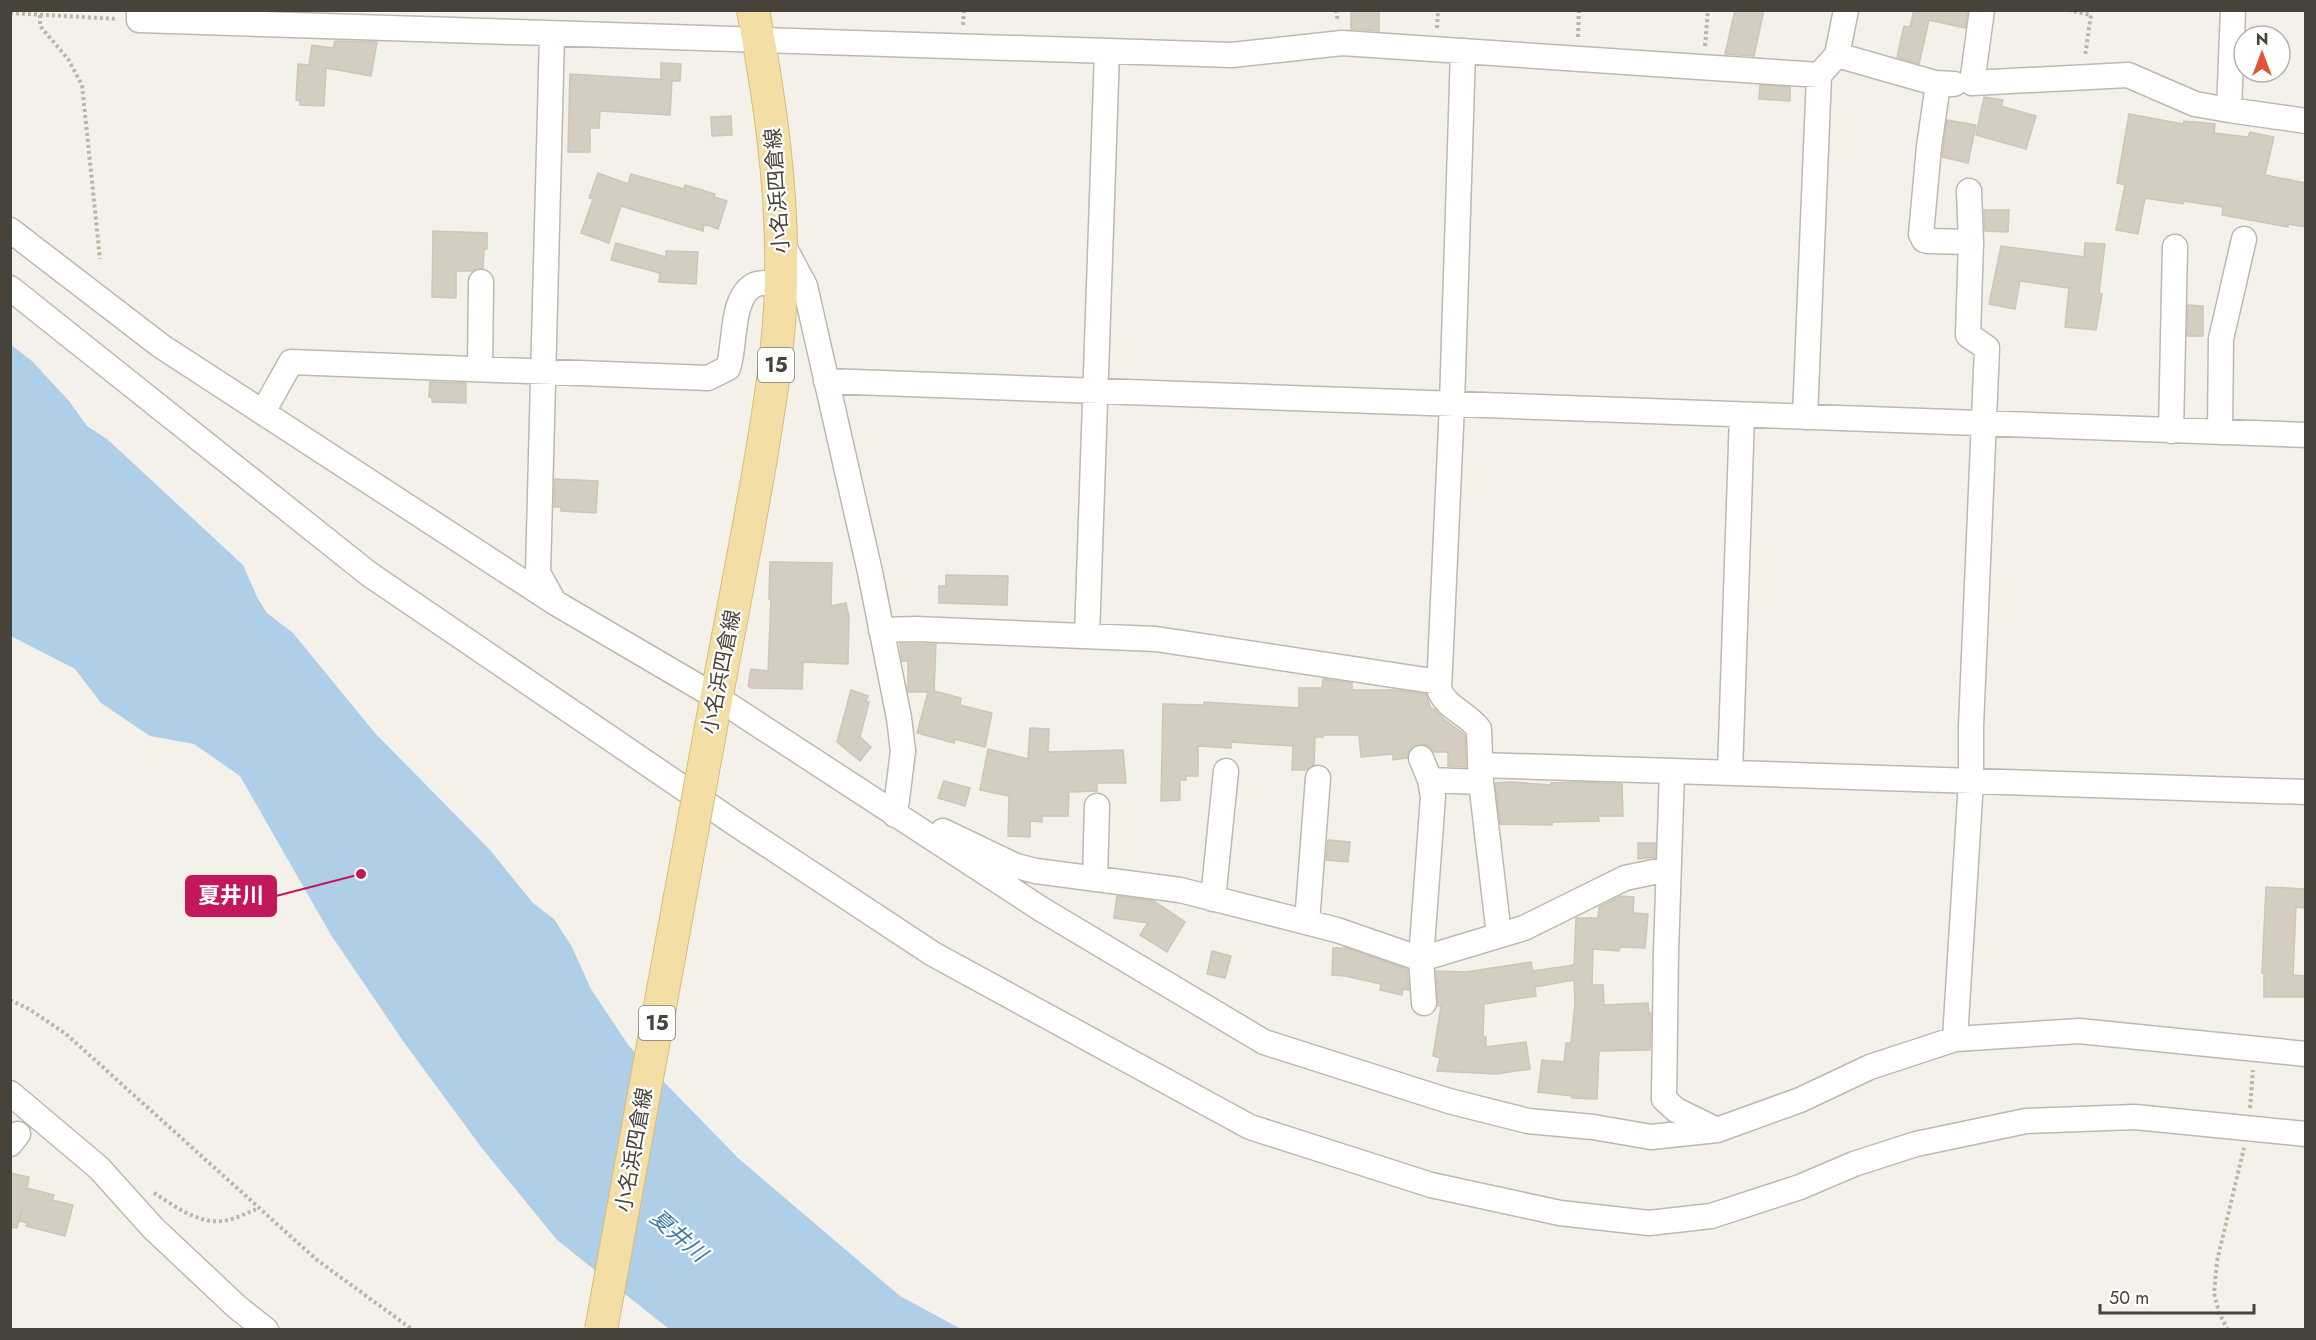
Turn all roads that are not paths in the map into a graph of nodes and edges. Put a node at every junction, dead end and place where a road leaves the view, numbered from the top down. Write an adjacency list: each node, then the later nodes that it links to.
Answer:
1 (1846, 10): 11 (street)
2 (1982, 10): 13 (street)
3 (2233, 10): 15 (street)
4 (139, 15): 5 (street)
5 (244, 17): 6 (street)
6 (338, 18): 8 (street)
7 (756, 25): 8 (street); 10 (street); 20 (main road, 小名浜四倉線 / 15)
8 (552, 34): 27 (street)
9 (1463, 51): 10 (street); 12 (street); 30 (street)
10 (1107, 52): 29 (street)
11 (1837, 55): 12 (street); 14 (street)
12 (1819, 75): 33 (street)
13 (1972, 83): 14 (street); 15 (street)
14 (1938, 84): 21 (street)
15 (2229, 110): 16 (street)
16 (2306, 121)
17 (1969, 191): 21 (street)
18 (10, 230): 31 (street)
19 (2244, 239): 36 (street)
20 (781, 241): 24 (main road, 小名浜四倉線 / 15); 28 (street)
21 (1971, 242): 34 (street)
22 (2175, 247): 35 (street)
23 (481, 282): 26 (street)
24 (781, 282): 27 (street); 42 (main road, 小名浜四倉線 / 15)
25 (10, 288): 65 (street)
26 (480, 368): 27 (street); 31 (street)
27 (543, 370): 38 (street)
28 (826, 381): 29 (street); 39 (street)
29 (1095, 391): 30 (street); 40 (street)
30 (1452, 404): 32 (street); 41 (street)
31 (263, 412): 38 (street)
32 (1742, 415): 33 (street); 47 (street)
33 (1804, 417): 34 (street)
34 (1983, 424): 35 (street); 50 (street)
35 (2171, 431): 36 (street)
36 (2220, 432): 37 (street)
37 (2306, 435)
38 (554, 602): 42 (street)
39 (881, 630): 40 (street); 53 (street)
40 (1087, 636): 41 (street)
41 (1439, 682): 46 (street)
42 (715, 706): 53 (street); 67 (main road, 小名浜四倉線 / 15, bridge)
43 (1421, 758): 49 (street)
44 (1226, 771): 56 (street)
45 (1672, 771): 46 (street); 47 (street); 54 (street)
46 (1481, 773): 49 (street); 58 (street)
47 (1730, 773): 50 (street)
48 (1318, 778): 57 (street)
49 (1430, 780): 59 (street)
50 (1971, 781): 51 (street); 61 (street)
51 (2306, 792)
52 (1097, 806): 55 (street)
53 (902, 820): 55 (street); 64 (street)
54 (1668, 869): 58 (street); 64 (street)
55 (1095, 879): 56 (street)
56 (1213, 899): 57 (street)
57 (1307, 922): 59 (street)
58 (1499, 935): 59 (street)
59 (1421, 960): 60 (street)
60 (1424, 1003)
61 (1955, 1039): 62 (street); 64 (street)
62 (2306, 1054)
63 (10, 1094): 66 (street)
64 (1717, 1130)
65 (2306, 1134)
66 (266, 1329)
67 (601, 1329)

